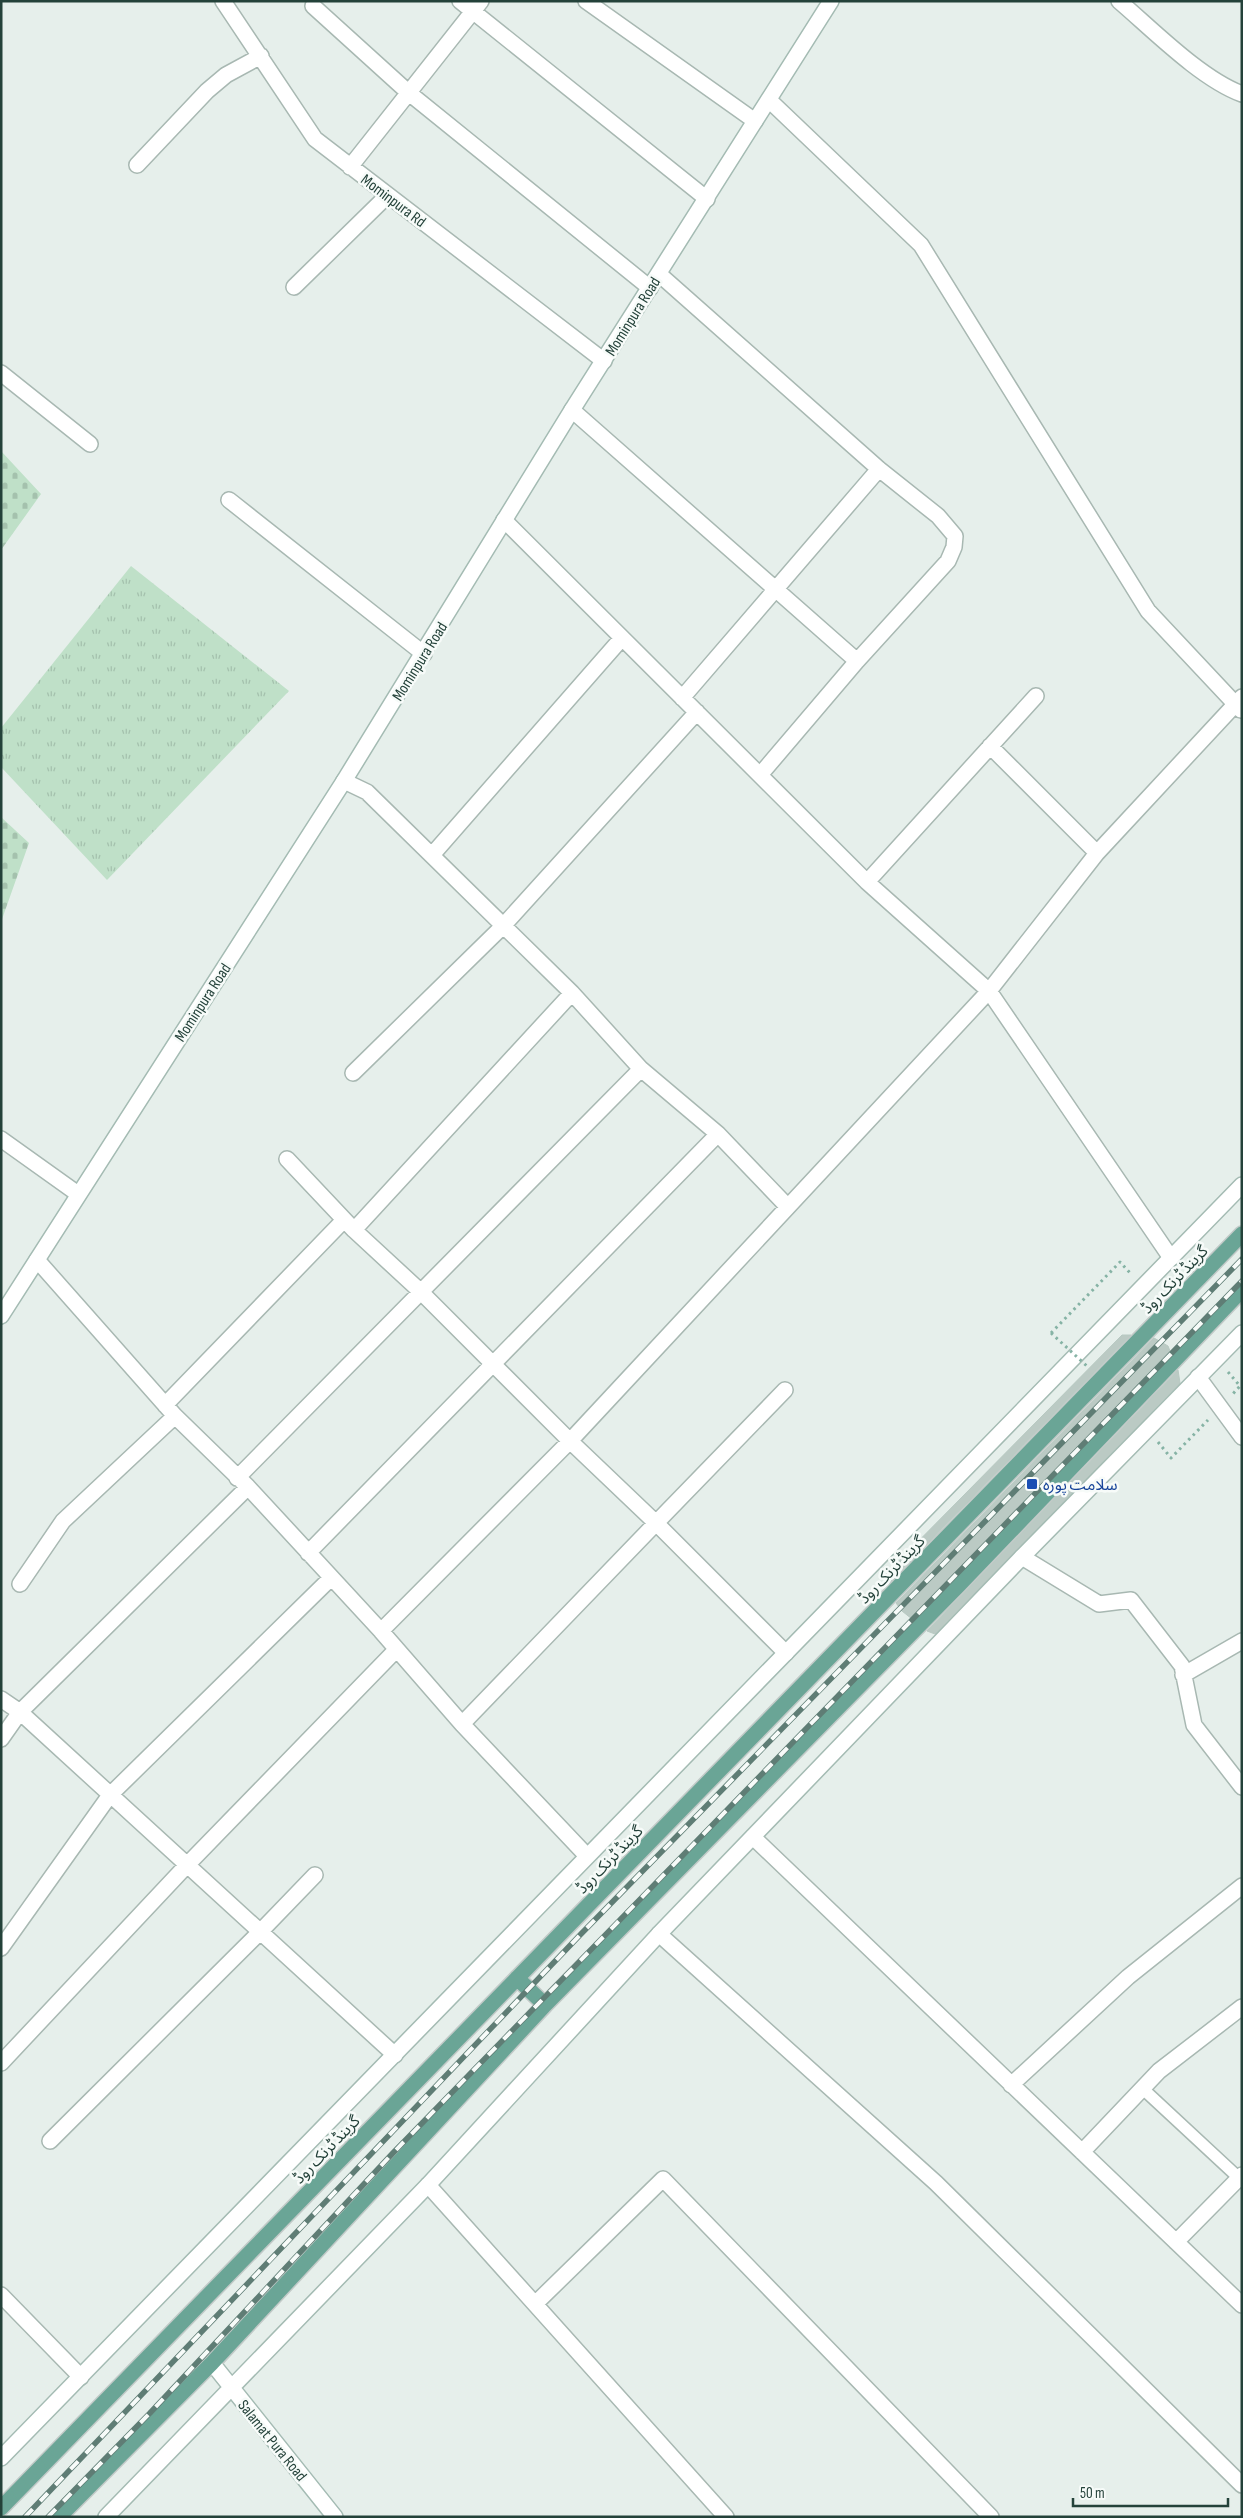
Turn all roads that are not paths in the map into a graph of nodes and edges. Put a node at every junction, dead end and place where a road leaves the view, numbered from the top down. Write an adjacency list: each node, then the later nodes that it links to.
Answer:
1 (223, 1): 8 (street, Mominpura Rd)
2 (460, 1): 7 (street)
3 (586, 1): 12 (street)
4 (831, 1): 11 (street, Mominpura Road)
5 (1119, 1): 10 (street)
6 (313, 6): 9 (street)
7 (477, 7): 9 (street); 16 (street)
8 (261, 56): 13 (street); 14 (street, Mominpura Rd)
9 (409, 93): 14 (street); 19 (street)
10 (1242, 94)
11 (769, 100): 12 (street, Mominpura Road); 33 (street)
12 (756, 121): 16 (street, Mominpura Road)
13 (137, 165)
14 (350, 167): 15 (street, Mominpura Rd)
15 (388, 195): 18 (street); 20 (street, Mominpura Rd)
16 (707, 199): 17 (street, Mominpura Road)
17 (659, 274): 19 (street, Mominpura Road); 24 (street)
18 (294, 286)
19 (650, 288): 20 (street, Mominpura Road)
20 (604, 361): 22 (street, Mominpura Road)
21 (1, 373): 23 (street)
22 (572, 410): 26 (street, Mominpura Road); 27 (street)
23 (90, 444)
24 (879, 469): 27 (street); 30 (street)
25 (229, 500): 29 (street)
26 (504, 520): 28 (street); 29 (street, Mominpura Road)
27 (775, 589): 30 (street); 32 (street)
28 (622, 638): 32 (street); 39 (street)
29 (424, 654): 37 (street, Mominpura Road)
30 (857, 661): 36 (street)
31 (1036, 696): 35 (street)
32 (682, 698): 34 (street)
33 (1239, 704): 38 (street)
34 (697, 712): 36 (street); 41 (street)
35 (990, 746): 38 (street); 40 (street)
36 (760, 775): 40 (street)
37 (344, 781): 39 (street); 50 (street, Mominpura Road)
38 (1097, 853): 42 (street)
39 (432, 855): 41 (street)
40 (867, 882): 42 (street)
41 (503, 926): 43 (street); 45 (street)
42 (989, 991): 51 (street); 54 (street)
43 (572, 993): 44 (street); 52 (street)
44 (641, 1069): 46 (street); 57 (street)
45 (353, 1073)
46 (718, 1134): 51 (street); 60 (street)
47 (1, 1139): 50 (street)
48 (287, 1159): 52 (street)
49 (1242, 1185): 54 (street)
50 (78, 1194): 55 (street, Mominpura Road)
51 (787, 1206): 65 (street)
52 (349, 1225): 57 (street); 63 (street)
53 (1242, 1234): 92 (main road, گرینڈ ٹرنک روڈ)
54 (1171, 1258): 75 (street)
55 (37, 1260): 58 (street, Mominpura Road); 63 (street)
56 (1242, 1290): 93 (main road)
57 (420, 1291): 60 (street); 66 (street)
58 (1, 1316)
59 (1242, 1333): 61 (street)
60 (492, 1363): 65 (street); 68 (street)
61 (1198, 1377): 64 (street); 69 (street)
62 (785, 1390): 67 (street)
63 (170, 1410): 66 (street); 71 (street)
64 (1242, 1437)
65 (570, 1441): 67 (street); 72 (street)
66 (242, 1482): 68 (street); 78 (street)
67 (656, 1523): 75 (street); 79 (street)
68 (308, 1553): 70 (street)
69 (1022, 1557): 76 (street); 84 (street)
70 (331, 1578): 72 (street); 83 (street)
71 (20, 1584)
72 (381, 1631): 74 (street)
73 (1242, 1641): 76 (street)
74 (396, 1650): 79 (street); 86 (street)
75 (786, 1653): 85 (street)
76 (1183, 1675): 81 (street)
77 (1, 1699): 78 (street)
78 (20, 1712): 80 (street); 83 (street)
79 (462, 1724): 85 (street)
80 (1, 1739)
81 (1236, 1770): 82 (street)
82 (1242, 1788)
83 (110, 1794): 86 (street); 91 (street)
84 (753, 1836): 90 (street); 97 (street)
85 (587, 1856): 95 (street)
86 (187, 1865): 89 (street); 96 (street)
87 (315, 1874): 89 (street)
88 (1242, 1886): 97 (street)
89 (260, 1932): 95 (street); 99 (street)
90 (659, 1934): 102 (street); 111 (street)
91 (1, 1948)
92 (517, 1978): 93 (main road); 112 (main road, گرینڈ ٹرنک روڈ)
93 (545, 2006): 107 (main road)
94 (1242, 2007): 98 (street)
95 (395, 2054): 108 (street)
96 (1, 2063)
97 (1011, 2084): 100 (street)
98 (1142, 2088): 100 (street); 101 (lane)
99 (50, 2141)
100 (1082, 2152): 103 (street)
101 (1240, 2176): 103 (street)
102 (428, 2185): 105 (street); 109 (street)
103 (1176, 2242): 106 (street)
104 (1, 2295): 108 (street)
105 (535, 2304): 116 (street); 117 (street)
106 (1242, 2304)
107 (212, 2362): 109 (street, Salamat Pura Road); 113 (main road)
108 (81, 2377): 110 (street)
109 (231, 2388): 114 (street); 115 (street, Salamat Pura Road)
110 (1, 2458)
111 (1242, 2485)
112 (1, 2508)
113 (59, 2517)
114 (106, 2517)
115 (336, 2517)
116 (726, 2517)
117 (991, 2517)

